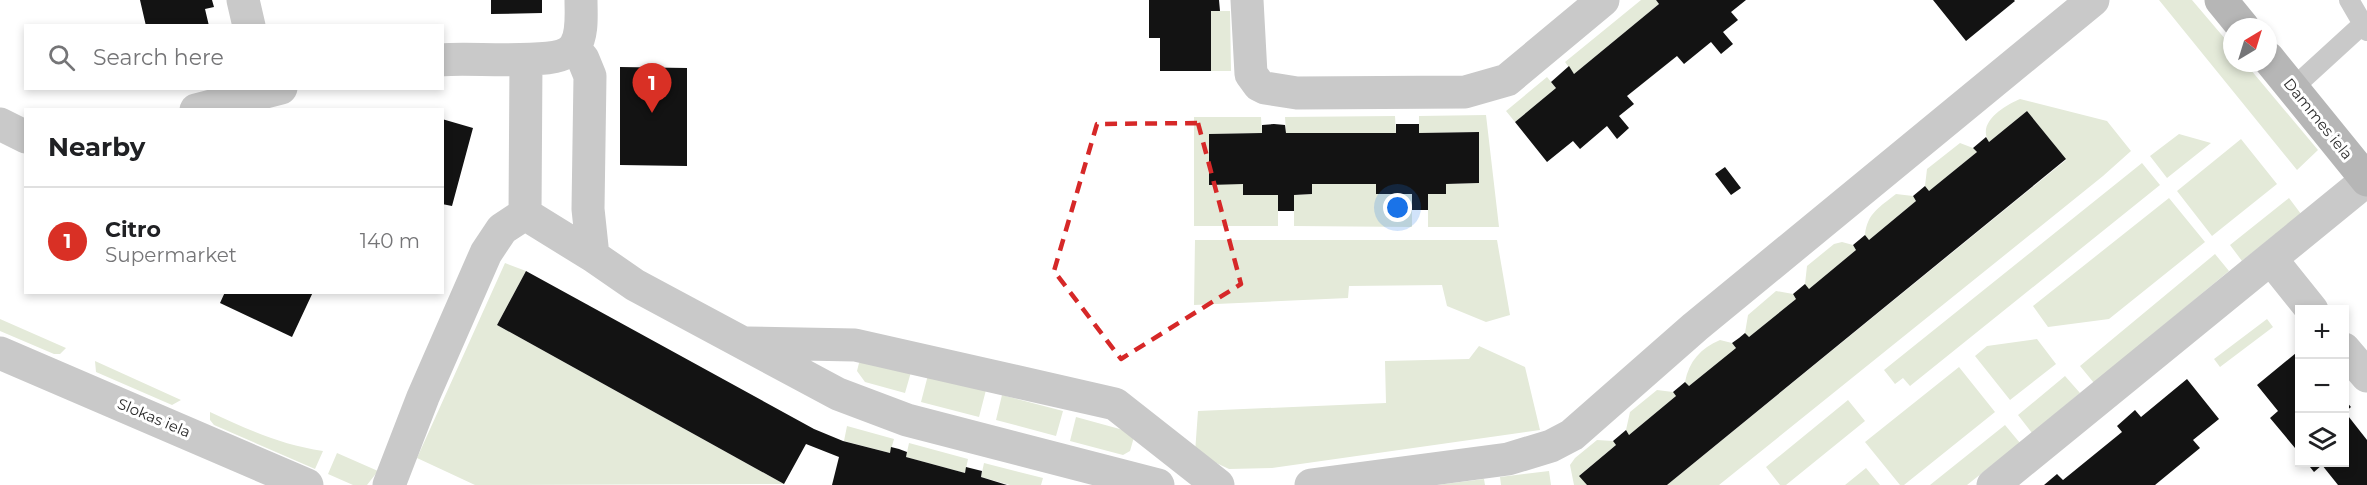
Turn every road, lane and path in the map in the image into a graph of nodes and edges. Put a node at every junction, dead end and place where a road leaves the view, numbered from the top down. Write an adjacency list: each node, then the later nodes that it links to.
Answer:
1 (243, 0): 9 (street)
2 (581, 0): 11 (street)
3 (1247, 0): 4 (street)
4 (1603, 0)
5 (2221, 0): 8 (street)
6 (2349, 0): 10 (lane)
7 (2080, 4): 33 (street)
8 (2236, 18)
9 (249, 24)
10 (2365, 28): 15 (lane)
11 (574, 48): 13 (street); 22 (street)
12 (444, 60): 13 (street)
13 (526, 60): 21 (street)
14 (2277, 69): 15 (street, Dammes iela)
15 (2293, 88): 20 (street, Dammes iela)
16 (267, 90): 17 (street)
17 (203, 108)
18 (0, 124): 19 (street)
19 (24, 136)
20 (2367, 180): 23 (street)
21 (525, 214): 22 (street); 30 (street)
22 (594, 256): 25 (street)
23 (2271, 260): 24 (street); 34 (street)
24 (2309, 305)
25 (740, 343): 31 (street); 32 (street)
26 (0, 353): 29 (street, Slokas iela)
27 (2349, 355): 28 (street)
28 (2367, 376)
29 (307, 485)
30 (389, 485)
31 (1158, 485)
32 (1218, 485)
33 (1311, 485)
34 (1993, 485)

